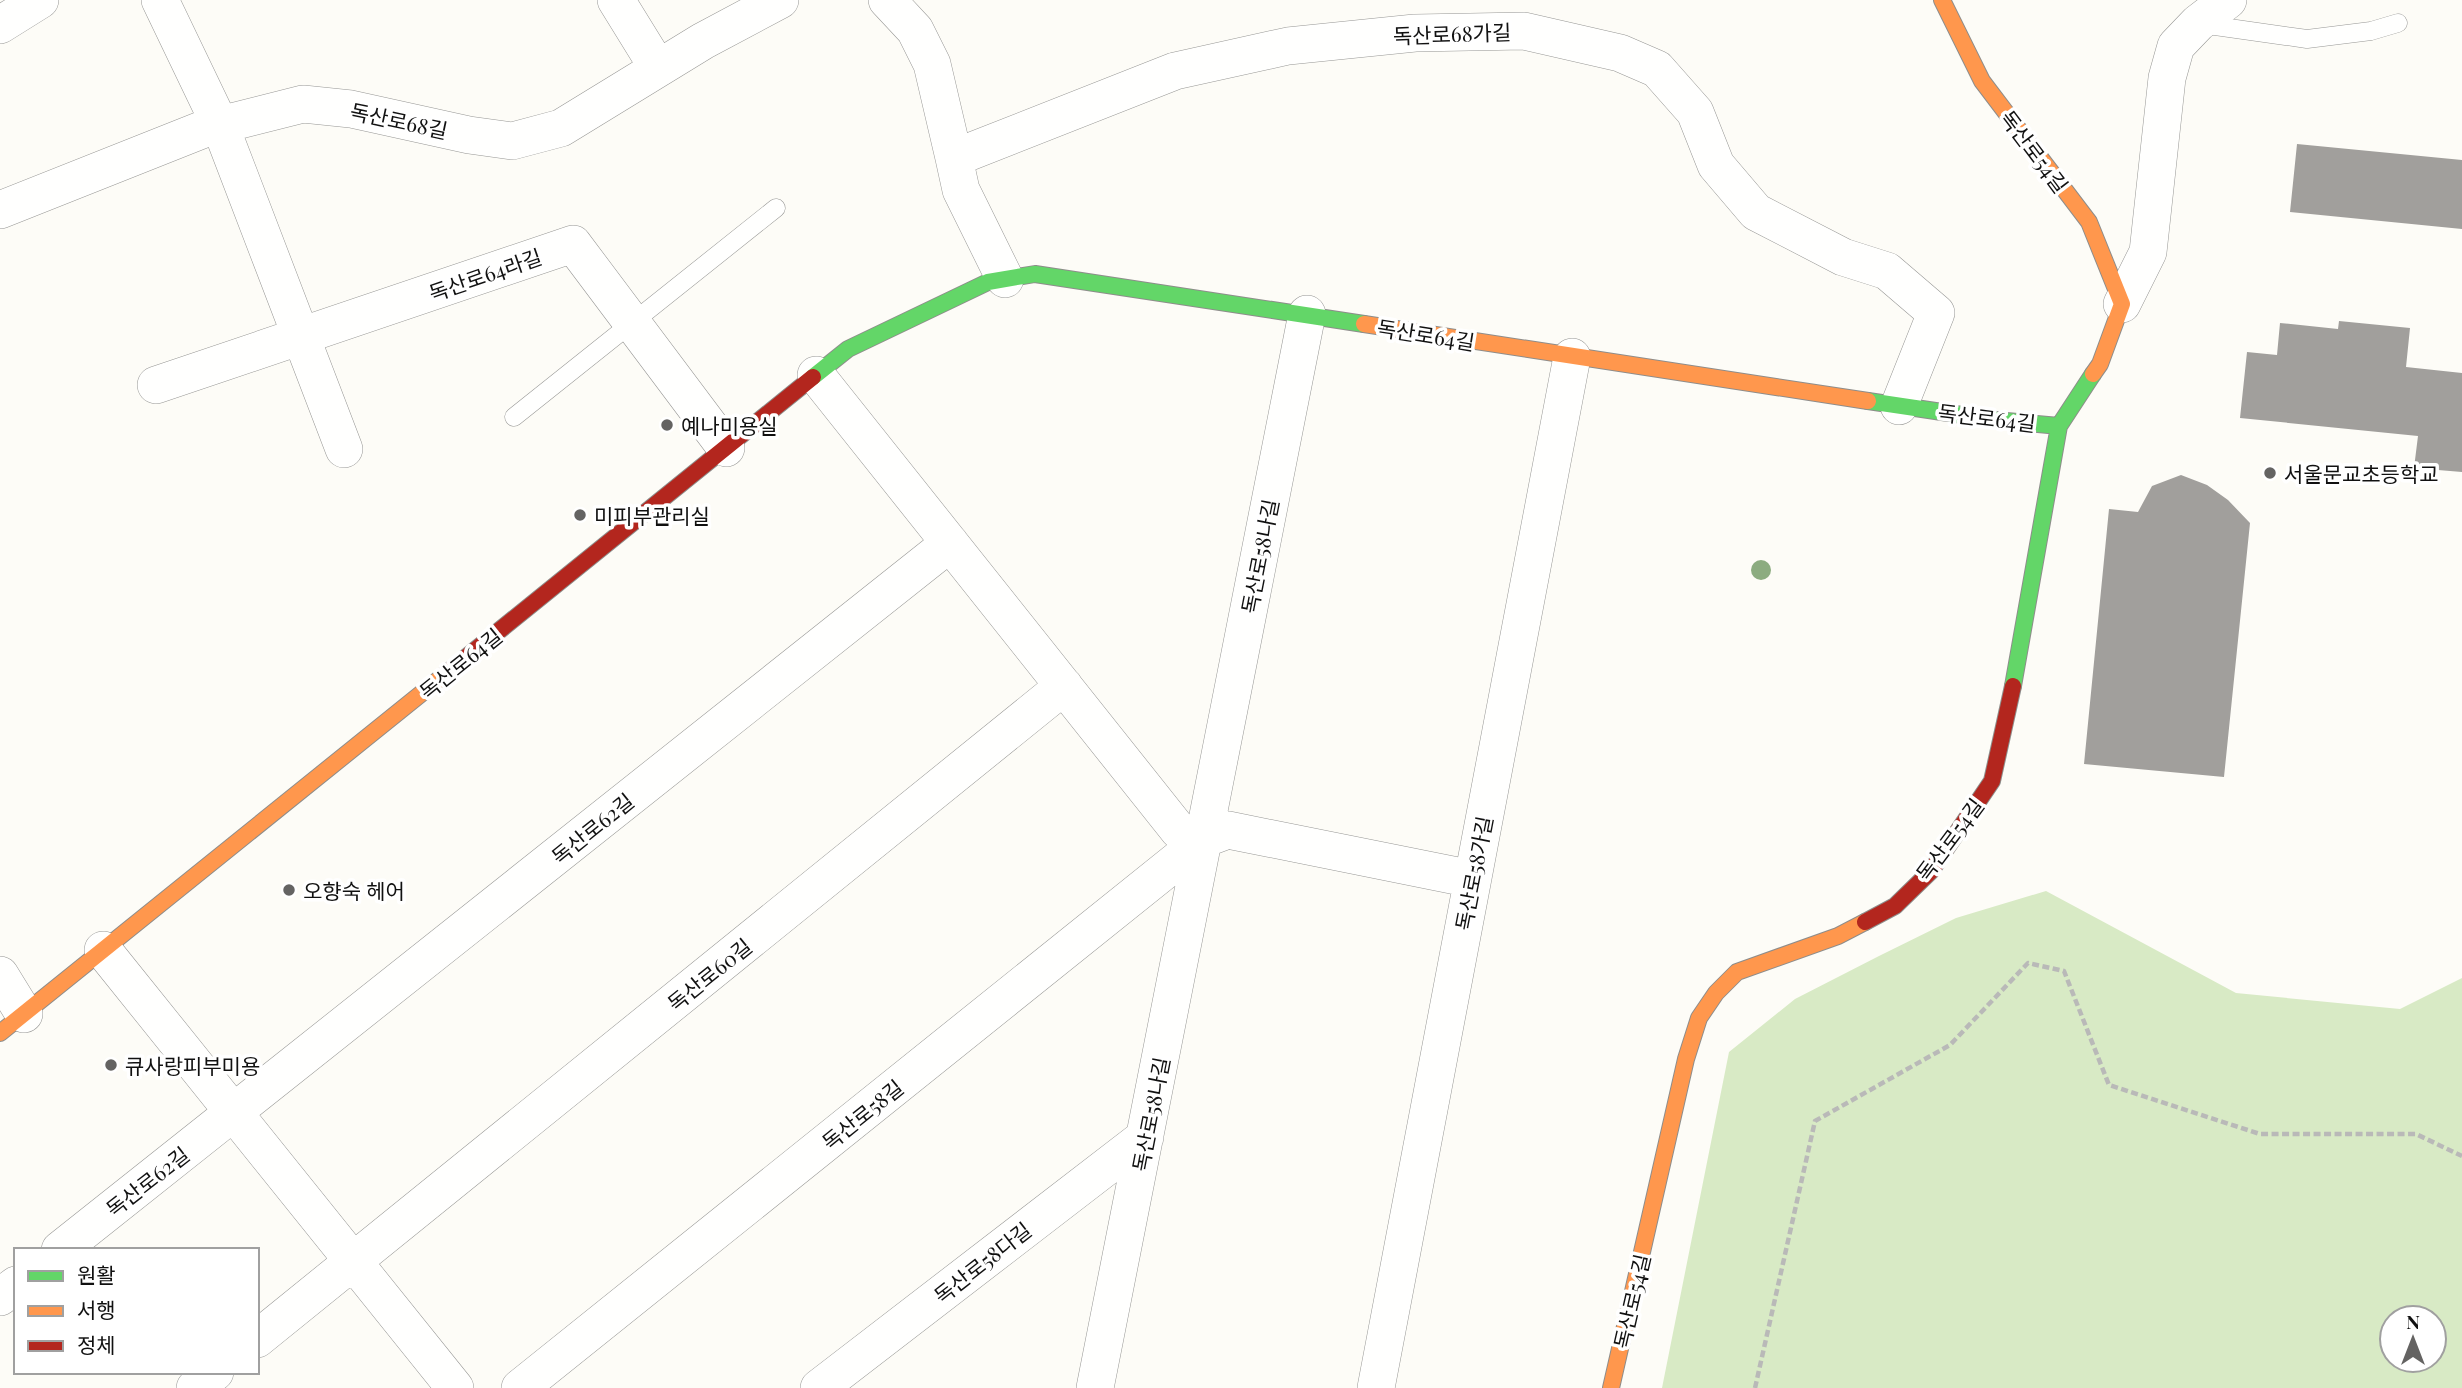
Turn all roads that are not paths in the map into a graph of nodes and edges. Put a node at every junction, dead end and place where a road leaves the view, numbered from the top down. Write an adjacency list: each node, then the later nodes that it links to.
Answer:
1 (40, 0): 10 (street)
2 (160, 0): 12 (street)
3 (616, 0): 11 (street)
4 (780, 0): 11 (street, 독산로68길)
5 (887, 0): 13 (street)
6 (1942, 0): 17 (street, 독산로54길)
7 (2228, 0): 8 (street, 독산로54길)
8 (2197, 23): 9 (lane); 17 (street, 독산로54길)
9 (2398, 23)
10 (0, 25)
11 (658, 68): 12 (street, 독산로68길)
12 (220, 125): 15 (street, 독산로68길); 20 (street)
13 (954, 159): 16 (street); 24 (street, 독산로68가길)
14 (776, 208): 19 (lane)
15 (0, 210)
16 (1005, 279): 18 (street, 독산로64길); 22 (street, 독산로64길)
17 (2122, 304): 26 (street, 독산로54길)
18 (1307, 314): 21 (street, 독산로64길); 31 (street, 독산로58나길)
19 (632, 323): 20 (street, 독산로64라길); 25 (lane); 27 (street, 독산로64라길)
20 (301, 336): 23 (street, 독산로64라길); 28 (street)
21 (1572, 358): 24 (street, 독산로64길); 32 (street, 독산로58가길)
22 (816, 375): 27 (street, 독산로64길); 29 (street)
23 (156, 385)
24 (1899, 406): 26 (street, 독산로64길)
25 (514, 417)
26 (2059, 426): 50 (street, 독산로54길)
27 (726, 448): 33 (street, 독산로64길)
28 (344, 449)
29 (950, 543): 30 (street); 36 (street, 독산로62길)
30 (1064, 687): 31 (street); 39 (street, 독산로60길)
31 (1203, 839): 32 (street); 37 (street, 독산로58나길); 46 (street, 독산로58길)
32 (1472, 879): 49 (street, 독산로58가길)
33 (103, 950): 35 (street, 독산로64길); 36 (street)
34 (0, 975): 35 (street)
35 (12, 1024)
36 (234, 1113): 38 (street, 독산로62길); 39 (street)
37 (1145, 1137): 47 (street, 독산로58다길); 48 (street, 독산로58나길)
38 (63, 1248)
39 (355, 1262): 42 (street, 독산로60길); 45 (street)
40 (14, 1286): 41 (street)
41 (0, 1297)
42 (259, 1337)
43 (212, 1374): 44 (street)
44 (195, 1388)
45 (455, 1388)
46 (520, 1388)
47 (818, 1388)
48 (1096, 1388)
49 (1376, 1388)
50 (1611, 1388)

